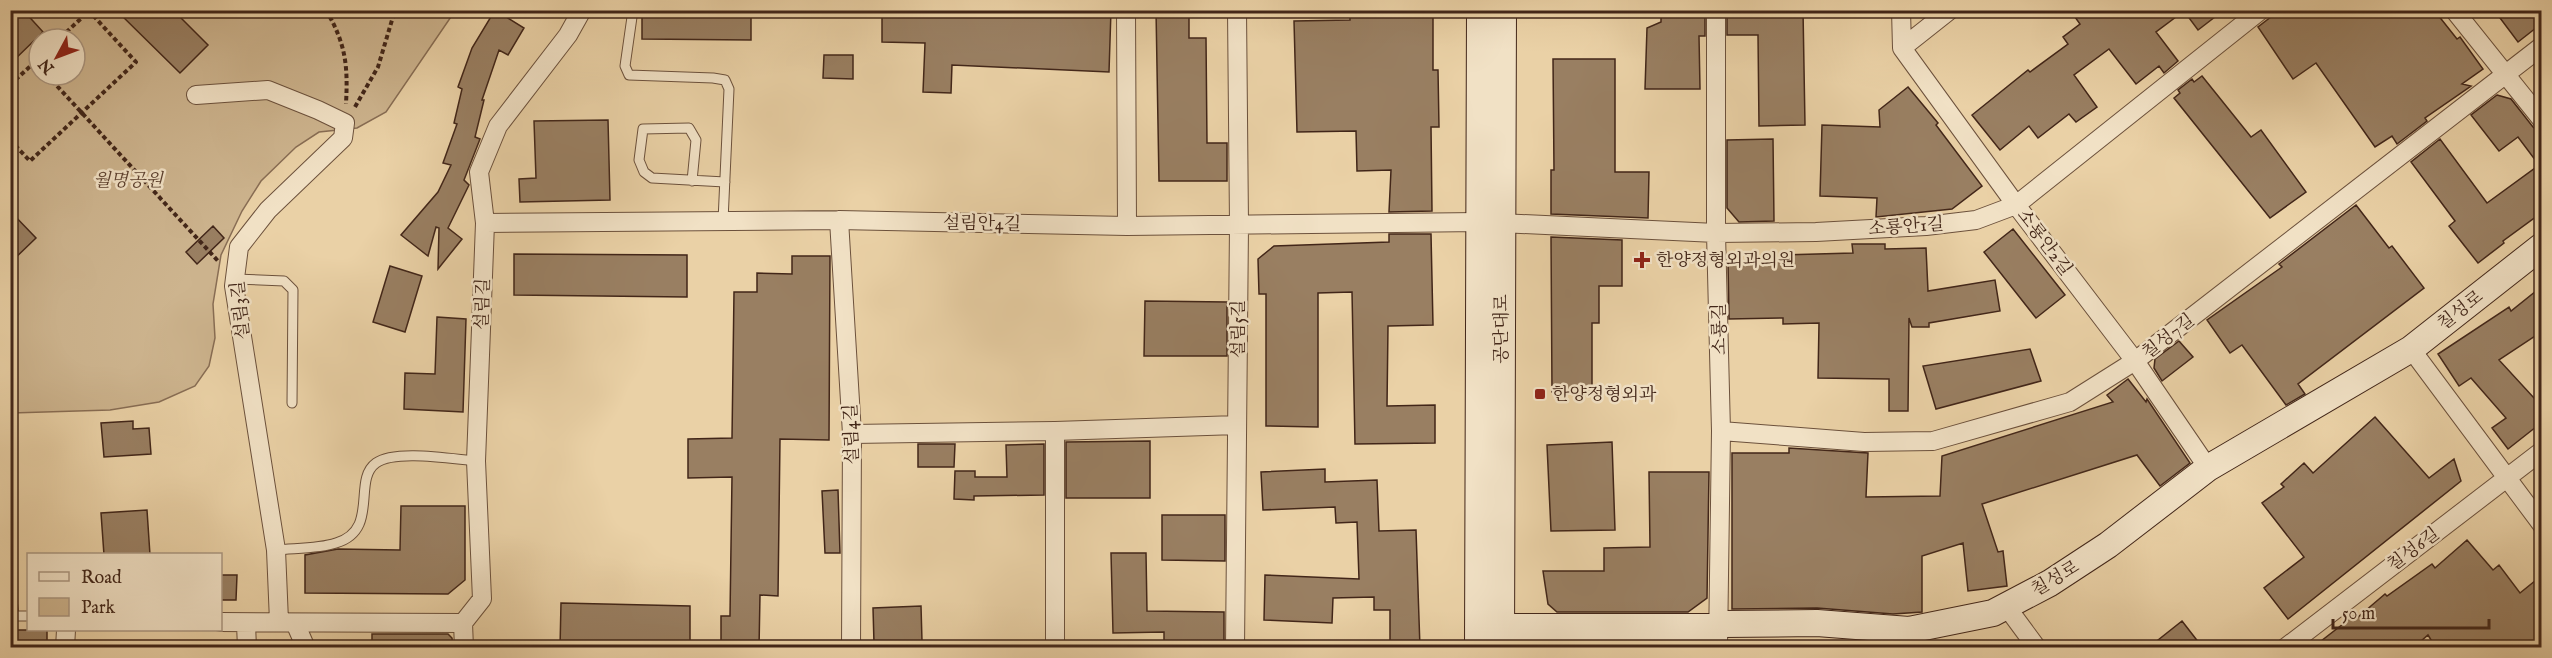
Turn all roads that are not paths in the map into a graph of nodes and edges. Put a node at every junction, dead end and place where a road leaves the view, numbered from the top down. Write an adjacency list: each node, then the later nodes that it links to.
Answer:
1 (582, 10): 23 (street, 설림길)
2 (633, 10): 18 (lane)
3 (1126, 10): 25 (street)
4 (1237, 10): 24 (street, 설림5길)
5 (1480, 10): 22 (street, 공단대로)
6 (1503, 10): 22 (street, 공단대로)
7 (1716, 10): 26 (street, 소룡길)
8 (1901, 10): 13 (street)
9 (1950, 10): 13 (street)
10 (2261, 10): 19 (street, 소룡안1길)
11 (2454, 10): 14 (street)
12 (2541, 46): 14 (street, 칠성7길)
13 (1902, 48): 19 (street, 소룡안2길)
14 (2504, 75): 16 (street); 30 (street, 칠성7길)
15 (196, 95): 28 (street, 설림3길)
16 (2541, 120)
17 (692, 181): 17 (lane); 18 (lane)
18 (725, 182): 21 (lane)
19 (2016, 205): 26 (street, 소룡안1길); 30 (street, 소룡안2길)
20 (839, 220): 21 (street, 설림안4길); 25 (street, 설림안4길); 35 (street, 설림4길)
21 (723, 221): 23 (street, 설림안4길)
22 (1490, 222): 24 (street, 설림안4길); 26 (street, 소룡안1길); 51 (street, 공단대로)
23 (485, 223): 37 (street, 설림길)
24 (1239, 225): 25 (street, 설림안4길); 32 (street, 설림5길)
25 (1127, 226)
26 (1716, 233): 34 (street, 소룡길)
27 (2541, 246): 29 (street, 칠성로)
28 (235, 279): 31 (lane); 41 (street, 설림3길)
29 (2411, 349): 38 (street, 칠성로); 39 (street)
30 (2135, 361): 34 (street, 칠성7길); 38 (street, 소룡안2길)
31 (292, 403)
32 (1237, 425): 33 (street); 59 (street, 설림5길)
33 (1054, 431): 35 (street); 58 (street)
34 (1721, 431): 52 (street, 소룡길)
35 (852, 434): 57 (street, 설림4길)
36 (2541, 451): 39 (street, 칠성6길)
37 (476, 460): 41 (lane); 48 (street, 설림길)
38 (2208, 468): 43 (street, 칠성로)
39 (2505, 478): 40 (street); 61 (street, 칠성6길)
40 (2541, 525)
41 (276, 550): 47 (street, 설림3길)
42 (10, 583): 45 (lane)
43 (2006, 606): 52 (street, 칠성로); 60 (street)
44 (27, 616): 45 (lane)
45 (12, 618)
46 (222, 622): 49 (street)
47 (287, 622): 48 (street); 49 (street); 55 (street, 설림3길)
48 (464, 623): 56 (street)
49 (246, 624): 54 (street)
50 (66, 631): 53 (street)
51 (1490, 637): 52 (street, 칠성로)
52 (1718, 637)
53 (65, 648)
54 (247, 648)
55 (306, 648)
56 (464, 648)
57 (851, 648)
58 (1055, 648)
59 (1235, 648)
60 (2037, 648)
61 (2285, 648)

